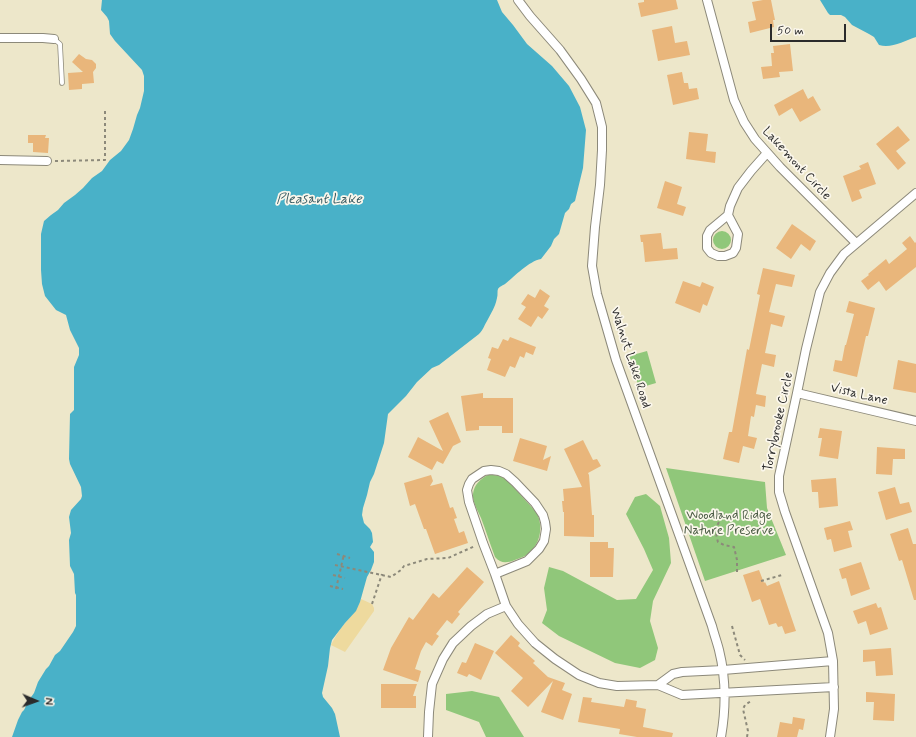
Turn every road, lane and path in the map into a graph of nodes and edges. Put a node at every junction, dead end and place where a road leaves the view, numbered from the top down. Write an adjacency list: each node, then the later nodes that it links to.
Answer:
1 (518, 0): 38 (street, Walnut Lake Road)
2 (706, 0): 7 (street, Lakemont Circle)
3 (0, 38): 4 (street)
4 (54, 39): 5 (lane)
5 (62, 83)
6 (105, 110): 9 (path)
7 (767, 153): 11 (street); 12 (street, Lakemont Circle)
8 (0, 160): 9 (street)
9 (47, 160)
10 (916, 193): 12 (street, Torrybrooke Circle)
11 (728, 215): 11 (street)
12 (856, 244): 13 (street, Torrybrooke Circle)
13 (798, 393): 14 (street, Vista Lane); 36 (street, Torrybrooke Circle)
14 (916, 421)
15 (719, 522): 22 (path)
16 (482, 543): 23 (path); 24 (street); 24 (street)
17 (337, 554): 18 (path)
18 (344, 555): 19 (path); 21 (path)
19 (350, 558)
20 (335, 565): 21 (path)
21 (342, 566): 23 (path); 27 (path)
22 (737, 572)
23 (382, 574): 33 (path)
24 (495, 574): 34 (street)
25 (782, 574): 29 (path)
26 (333, 575): 27 (path)
27 (339, 576): 28 (path); 31 (path)
28 (345, 578)
29 (761, 581)
30 (330, 586): 31 (path)
31 (336, 588): 32 (path)
32 (343, 589)
33 (372, 604)
34 (506, 606): 39 (street); 43 (street)
35 (732, 626): 37 (path)
36 (833, 661): 37 (street); 40 (street, Torrybrooke Circle)
37 (748, 668): 38 (street)
38 (723, 670): 39 (street); 42 (street, Walnut Lake Road)
39 (658, 685): 42 (street)
40 (834, 687): 41 (street); 46 (street, Torrybrooke Circle)
41 (751, 691): 42 (street); 45 (path)
42 (724, 692): 44 (street, Walnut Lake Road)
43 (428, 737)
44 (721, 737)
45 (747, 737)
46 (830, 737)

